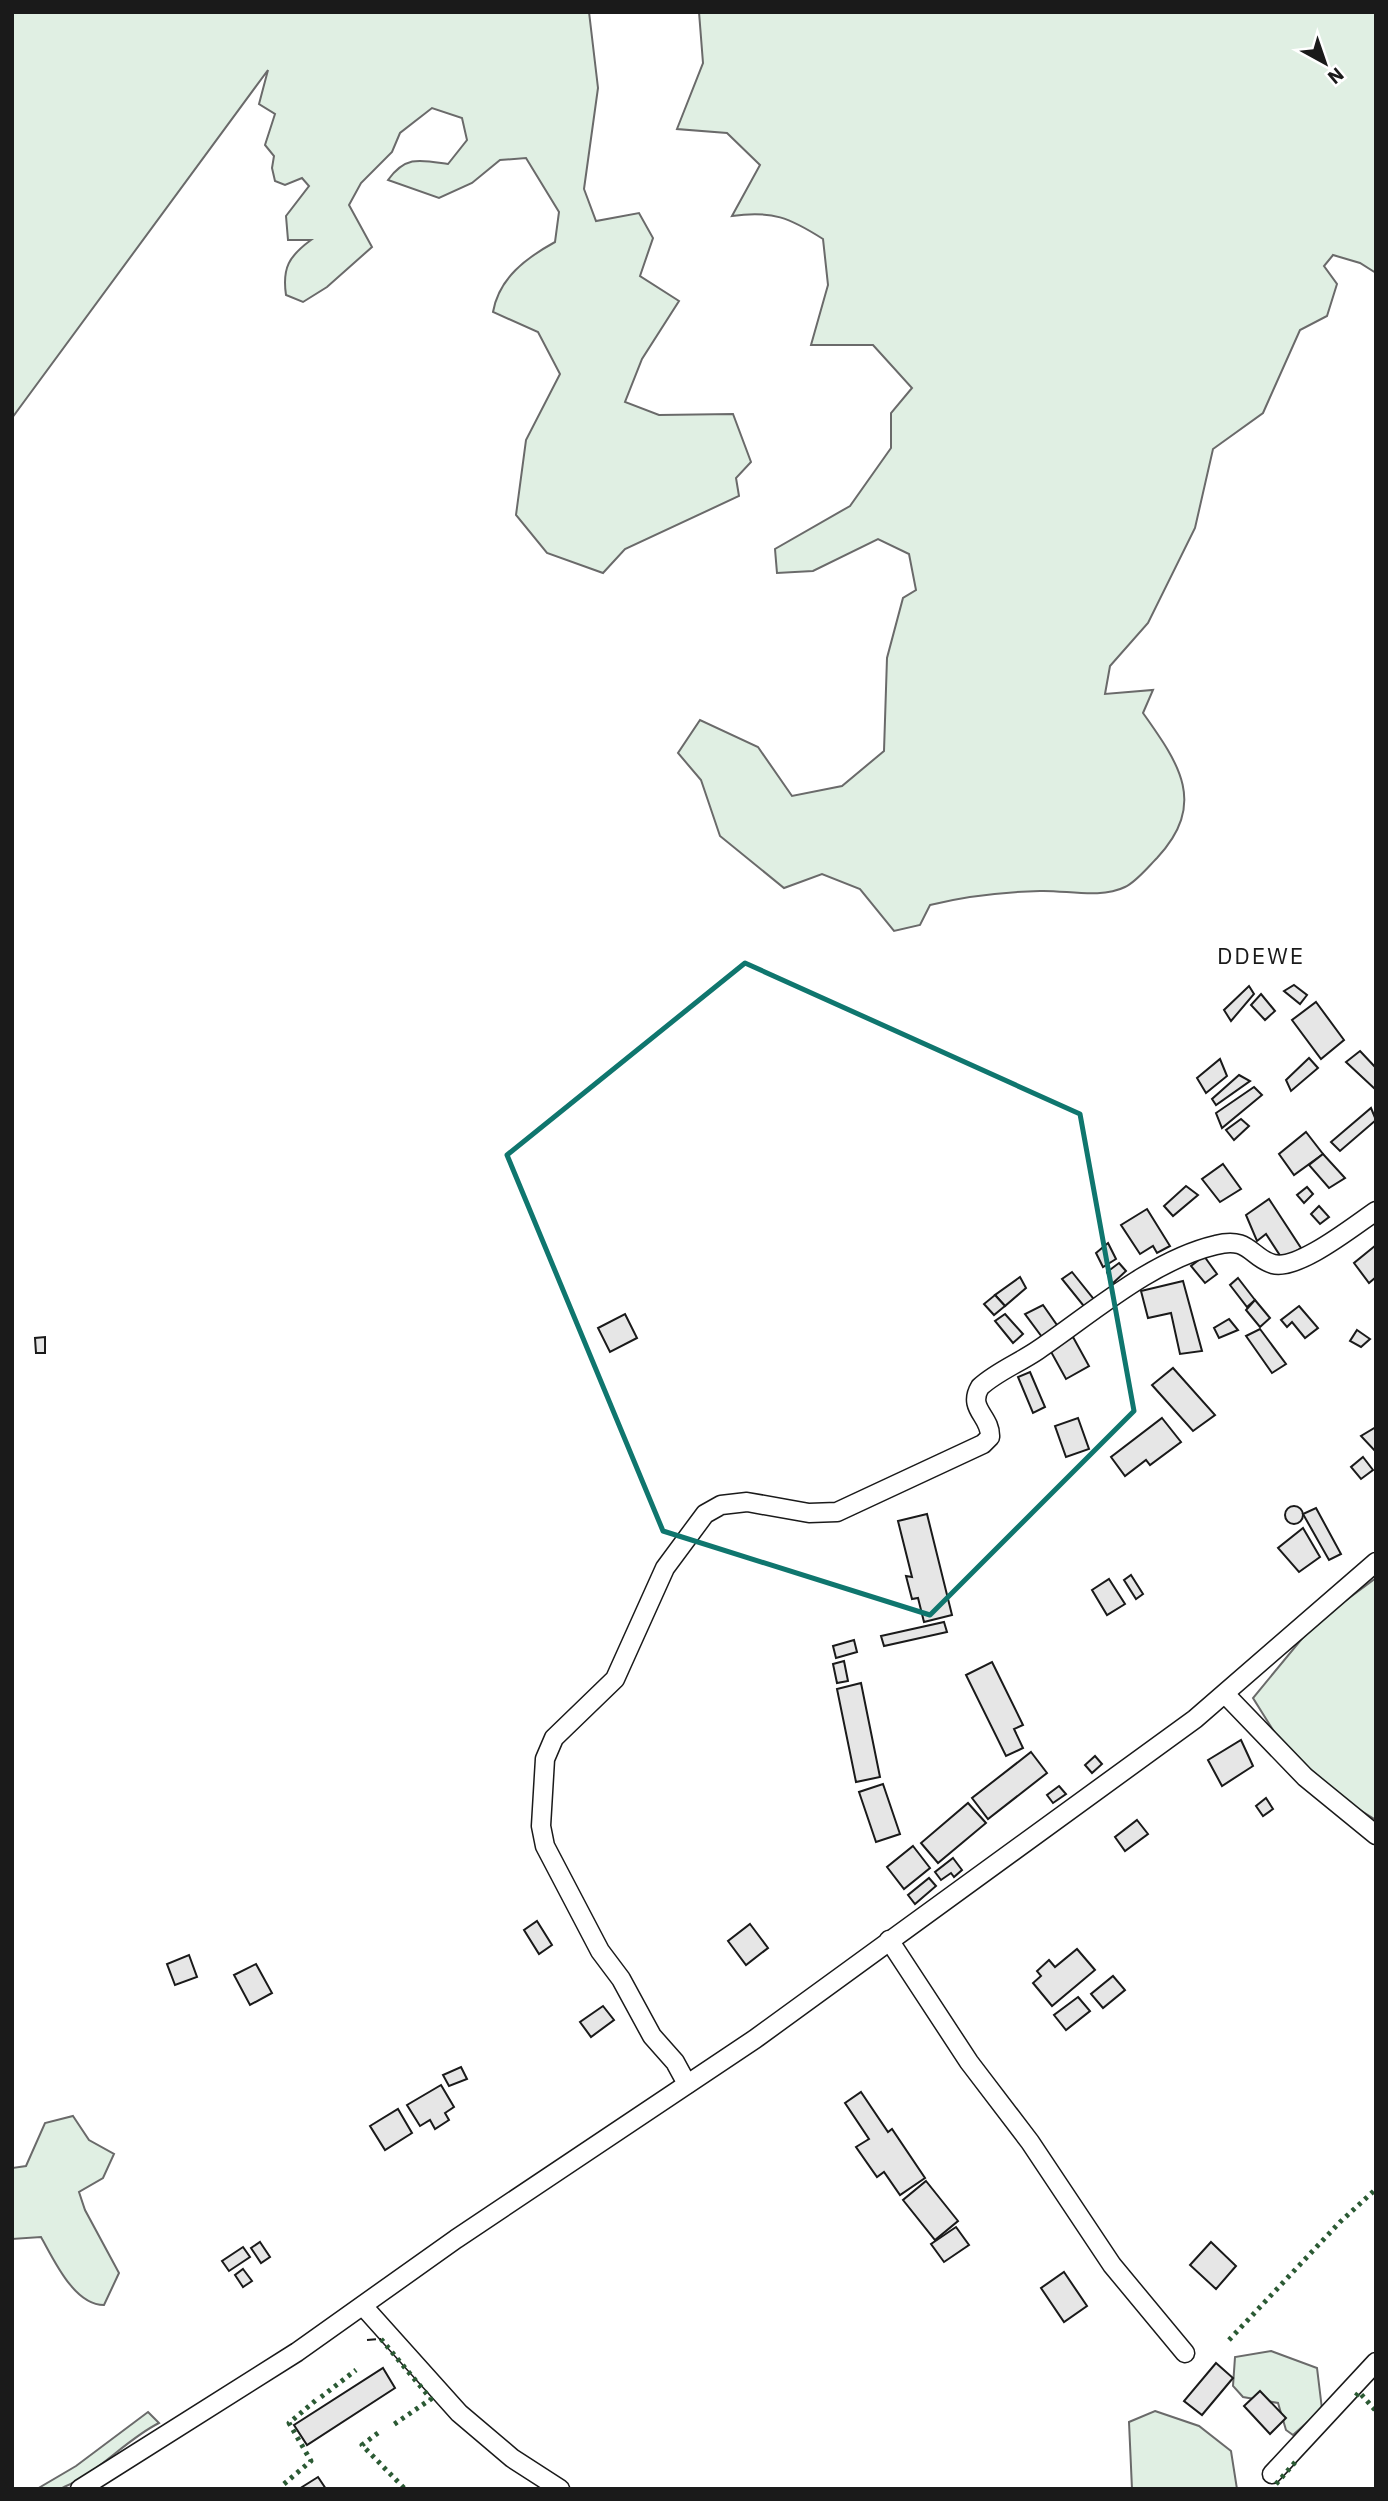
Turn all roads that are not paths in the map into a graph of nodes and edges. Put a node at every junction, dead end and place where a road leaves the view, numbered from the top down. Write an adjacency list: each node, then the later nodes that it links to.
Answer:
1 (1376, 1211): 6 (street)
2 (1376, 1562): 3 (street)
3 (1226, 1695): 4 (street); 5 (street)
4 (1376, 1835)
5 (889, 1940): 6 (street); 8 (street)
6 (687, 2084): 7 (street)
7 (363, 2306): 11 (street); 12 (street)
8 (1185, 2353)
9 (1376, 2362): 10 (street)
10 (1272, 2474)
11 (80, 2489)
12 (560, 2489)

